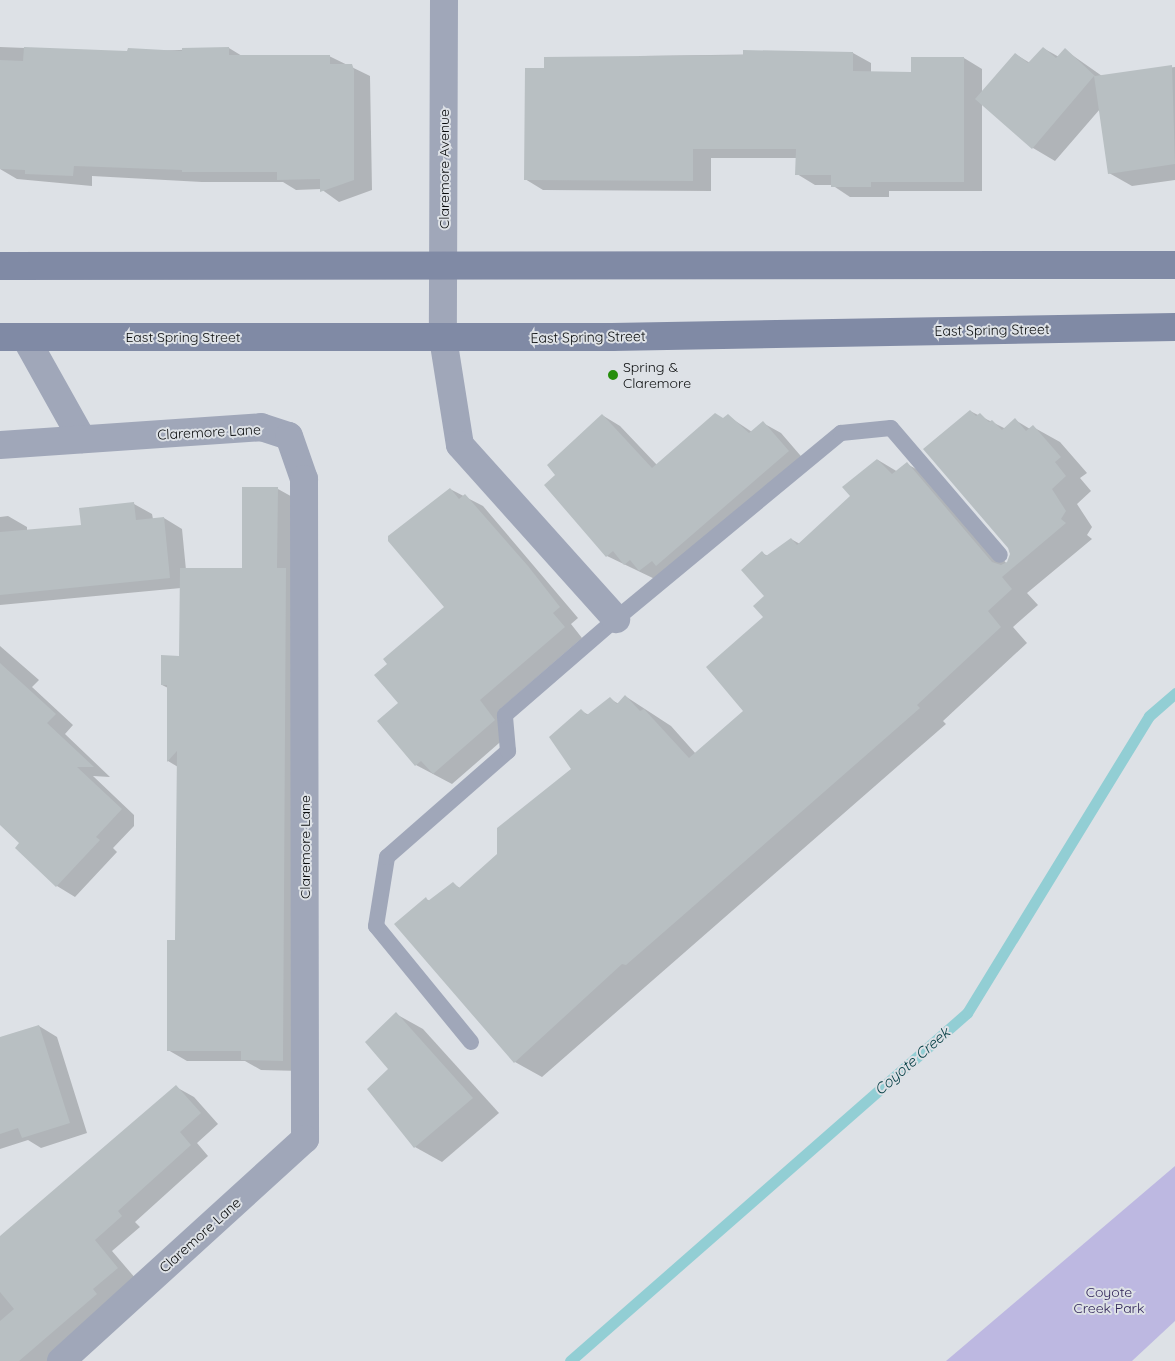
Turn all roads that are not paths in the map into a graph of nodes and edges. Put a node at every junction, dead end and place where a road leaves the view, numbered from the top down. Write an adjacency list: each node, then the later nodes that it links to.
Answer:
1 (444, 0): 2 (street, Claremore Avenue)
2 (444, 263): 3 (main road); 4 (main road); 7 (street, Claremore Avenue)
3 (1175, 265)
4 (0, 266)
5 (1175, 327): 7 (main road, East Spring Street)
6 (13, 337): 7 (main road, East Spring Street); 8 (street)
7 (443, 338): 11 (street)
8 (82, 439): 9 (street, Claremore Lane); 13 (street, Claremore Lane)
9 (0, 445)
10 (1000, 555): 11 (lane)
11 (616, 619): 12 (lane)
12 (471, 1042)
13 (61, 1361)

